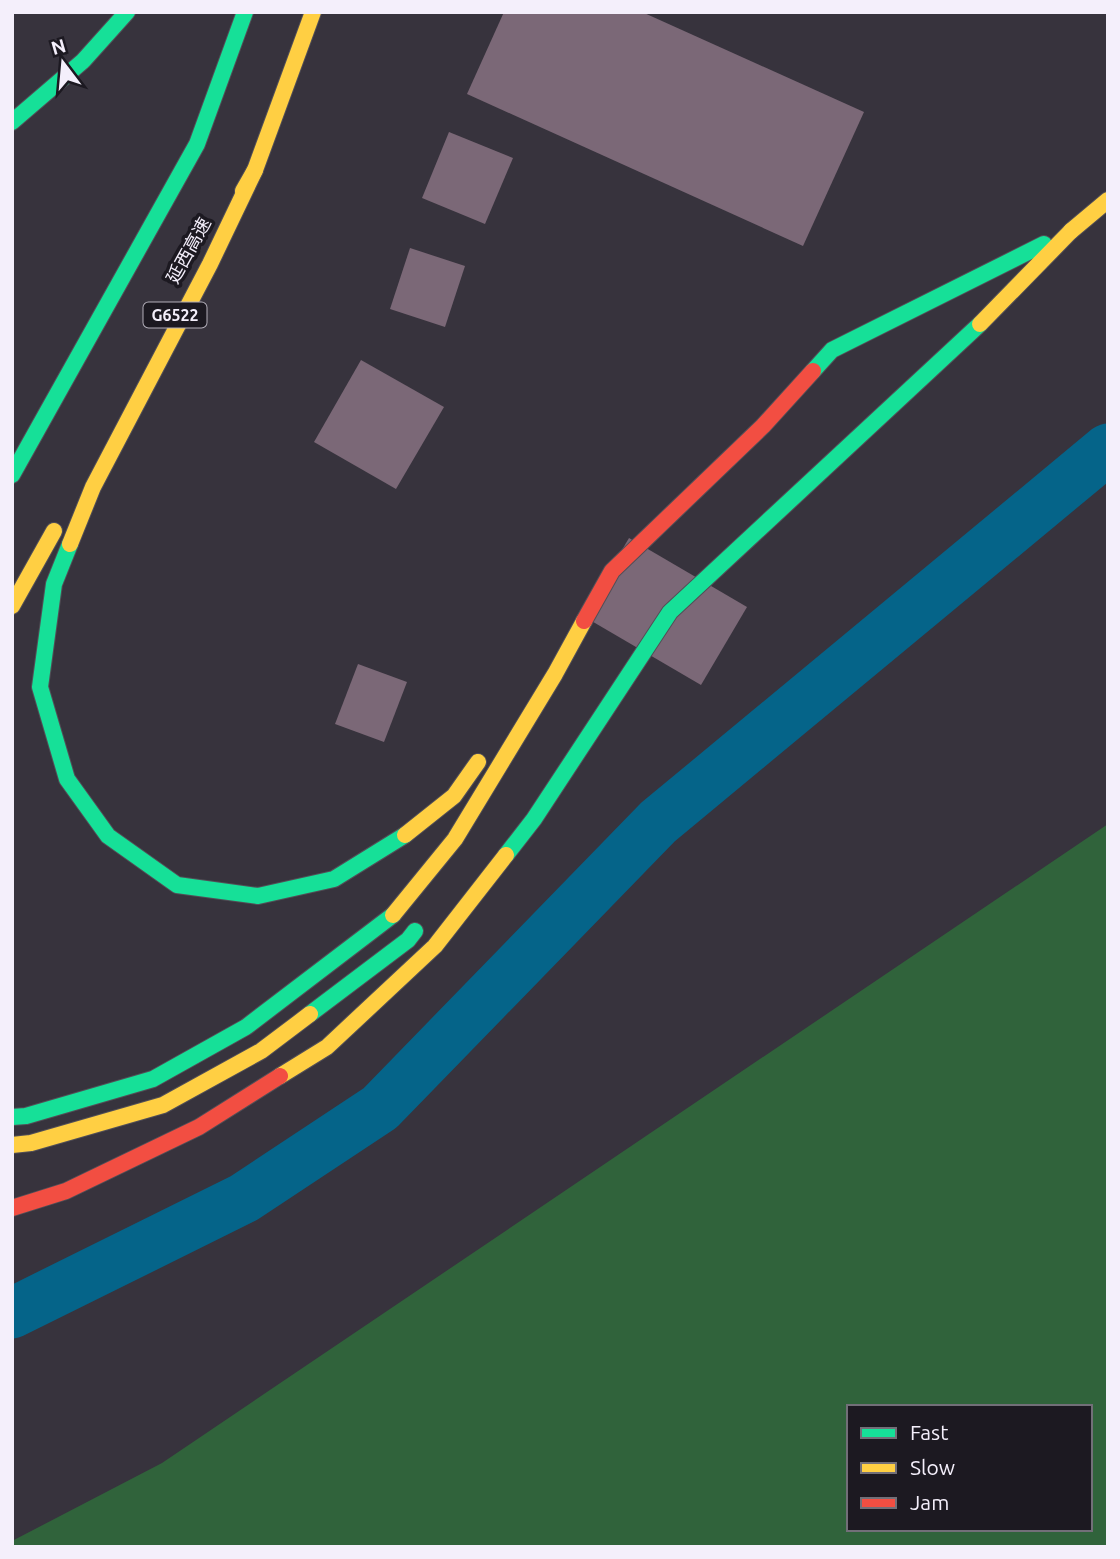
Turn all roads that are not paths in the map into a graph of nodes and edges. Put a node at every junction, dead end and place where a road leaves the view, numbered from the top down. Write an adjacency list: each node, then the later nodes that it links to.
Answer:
1 (127, 12): 4 (main road)
2 (245, 12): 8 (main road)
3 (313, 12): 5 (main road, 延西高速 / G6522)
4 (12, 122)
5 (255, 170): 10 (main road, 延西高速 / G6522); 14 (main road)
6 (1108, 200): 7 (main road)
7 (1071, 231): 9 (main road); 11 (main road)
8 (12, 475)
9 (612, 571): 12 (main road); 16 (main road)
10 (12, 606)
11 (670, 611): 13 (main road); 18 (main road)
12 (510, 717)
13 (565, 743)
14 (486, 751)
15 (426, 918): 17 (main road)
16 (12, 1117)
17 (12, 1145)
18 (12, 1208)

